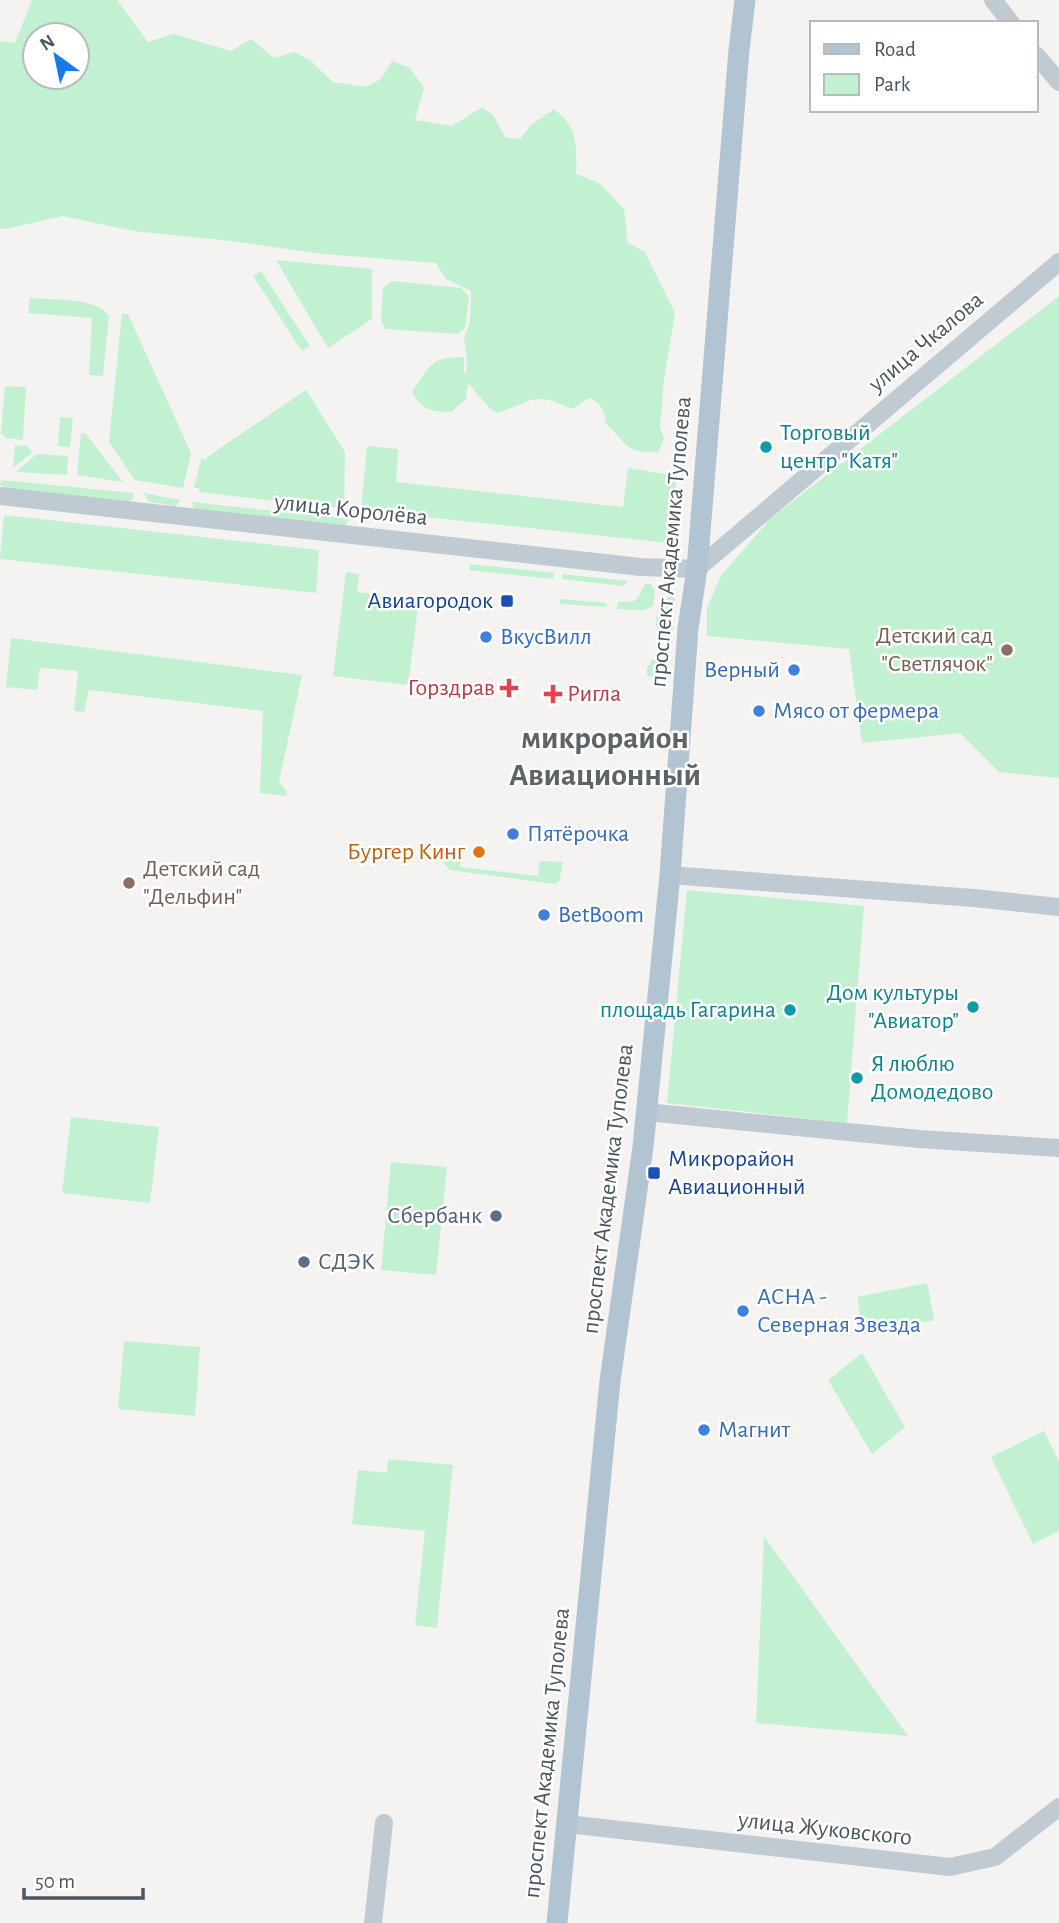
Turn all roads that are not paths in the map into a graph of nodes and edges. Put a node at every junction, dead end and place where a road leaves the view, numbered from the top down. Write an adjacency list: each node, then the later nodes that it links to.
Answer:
1 (745, 0): 8 (main road, проспект Академика Туполева)
2 (993, 0): 3 (street)
3 (1009, 21)
4 (1038, 57): 5 (street)
5 (1059, 82)
6 (1059, 262): 8 (street, улица Чкалова)
7 (0, 496): 8 (street, улица Королёва)
8 (697, 569): 9 (main road, проспект Академика Туполева)
9 (670, 875): 10 (street); 11 (main road, проспект Академика Туполева)
10 (1059, 907)
11 (646, 1112): 12 (street); 15 (main road, проспект Академика Туполева)
12 (1059, 1148)
13 (1059, 1807): 15 (street, улица Жуковского)
14 (384, 1823): 16 (street)
15 (567, 1824): 17 (main road, проспект Академика Туполева)
16 (373, 1923)
17 (557, 1923)

